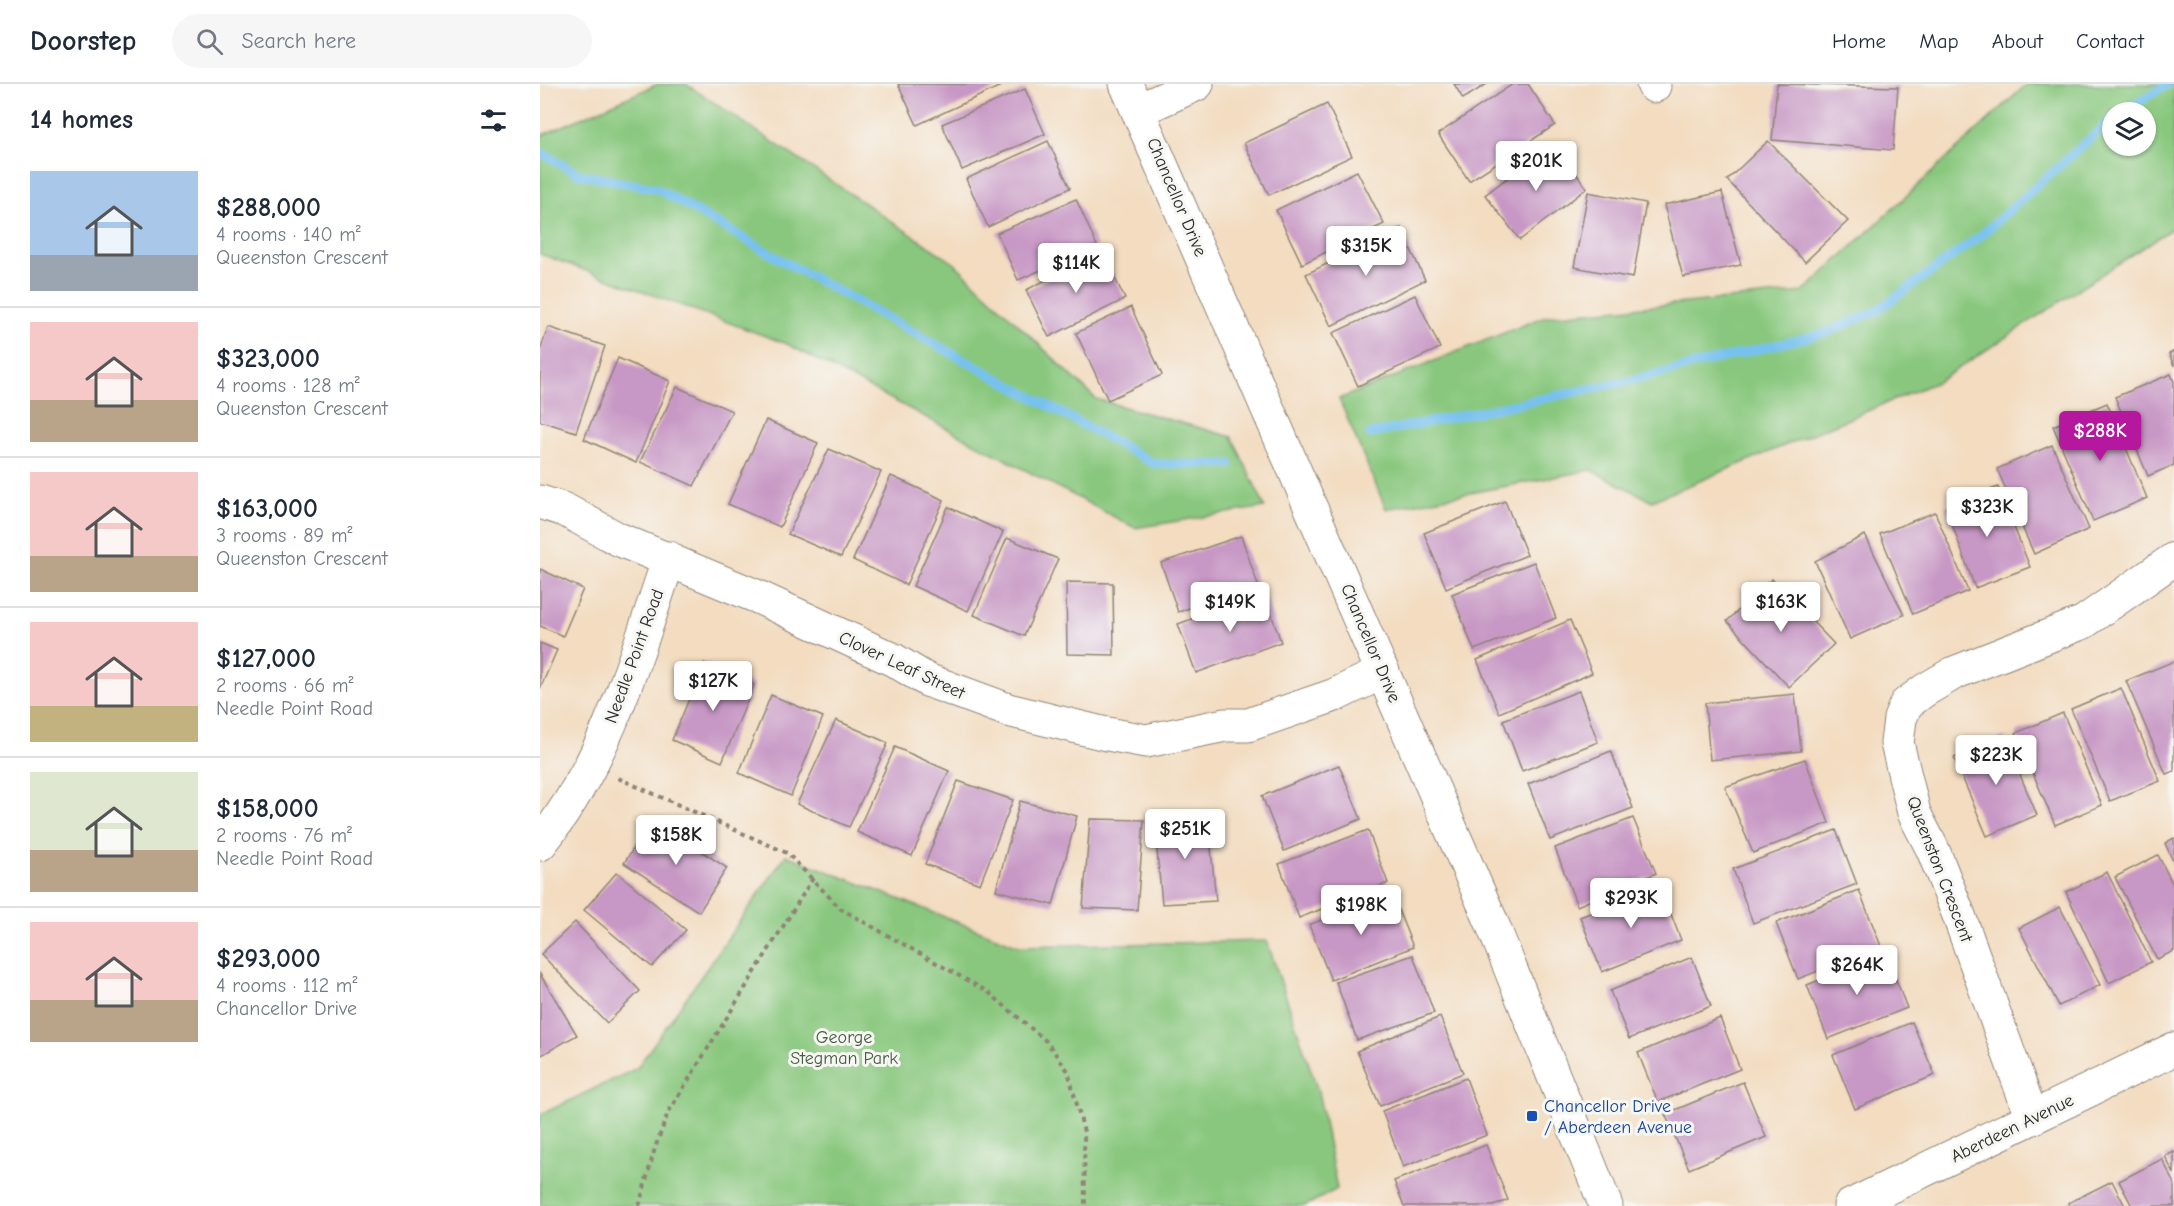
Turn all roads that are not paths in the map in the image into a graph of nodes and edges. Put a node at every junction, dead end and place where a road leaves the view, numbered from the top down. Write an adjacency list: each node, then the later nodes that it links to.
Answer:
1 (1197, 84): 2 (street)
2 (1132, 97): 6 (street, Chancellor Drive)
3 (540, 502): 4 (street, Clover Leaf Street)
4 (669, 558): 6 (street, Clover Leaf Street); 7 (street, Needle Point Road)
5 (2174, 559): 9 (street, Queenston Crescent)
6 (1383, 672): 10 (street, Chancellor Drive)
7 (540, 844)
8 (2174, 1049): 9 (street, Aberdeen Avenue)
9 (2032, 1118): 11 (street, Aberdeen Avenue)
10 (1606, 1206)
11 (1850, 1206)

